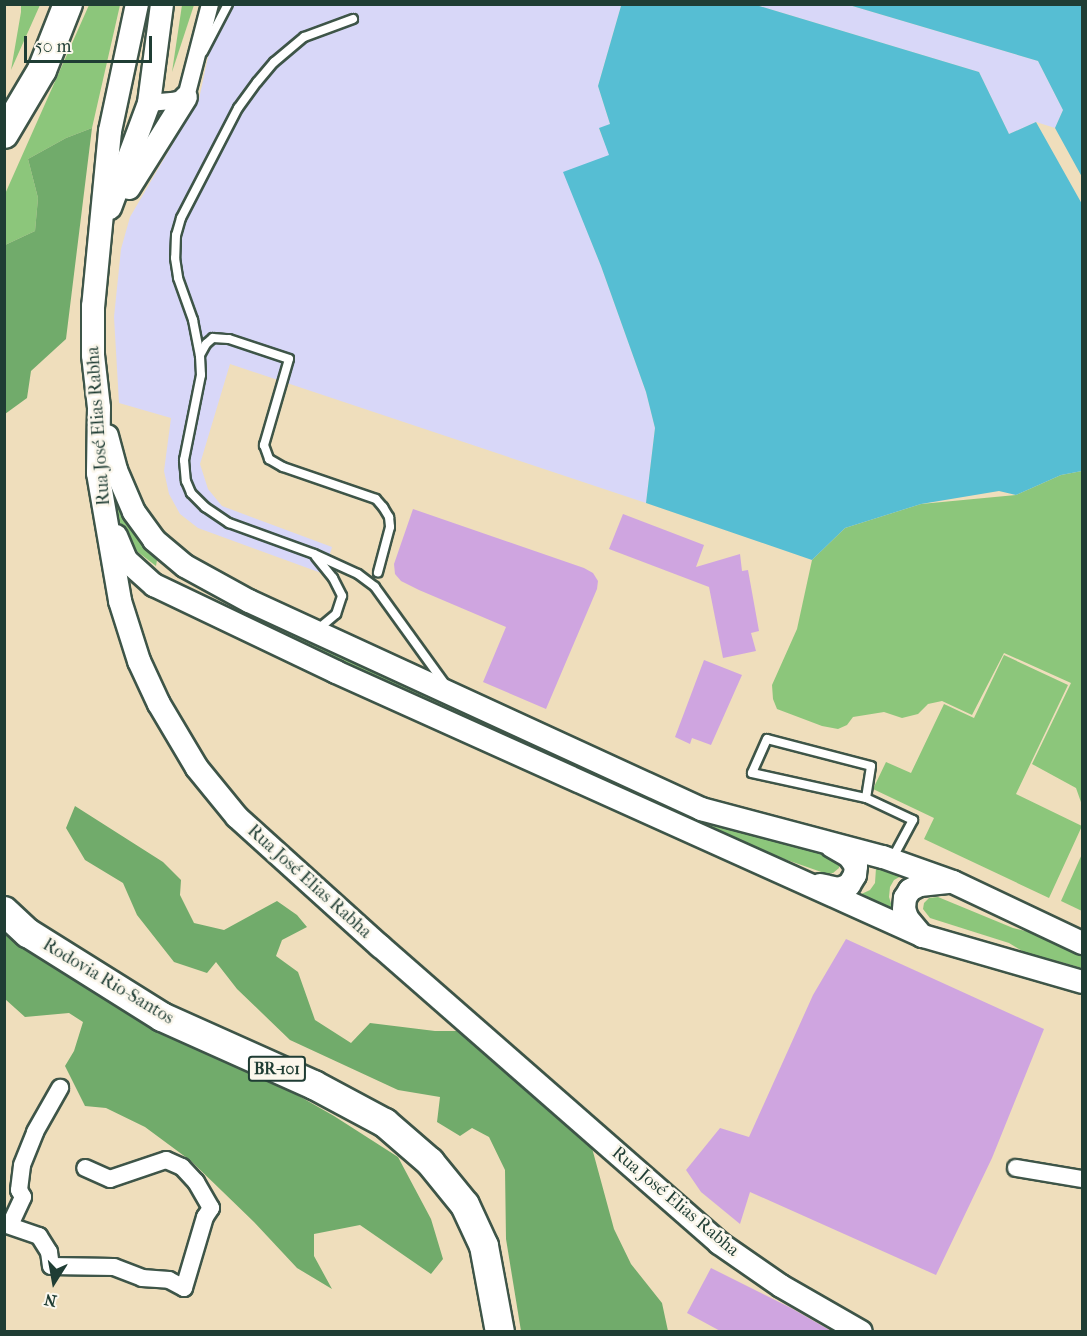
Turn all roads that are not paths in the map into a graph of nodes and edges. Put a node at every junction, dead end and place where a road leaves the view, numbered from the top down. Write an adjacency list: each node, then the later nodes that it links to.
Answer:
1 (68, 4): 11 (highway)
2 (136, 4): 10 (main road, Rua José Elias Rabha)
3 (162, 4): 8 (main road, Rua José Elias Rabha)
4 (210, 4): 7 (street)
5 (228, 4): 7 (lane)
6 (353, 19): 13 (lane)
7 (197, 63): 9 (street)
8 (151, 92): 9 (main road); 10 (main road); 12 (main road, Rua José Elias Rabha)
9 (180, 99): 12 (main road)
10 (112, 124): 12 (main road, Rua José Elias Rabha)
11 (4, 134)
12 (99, 235): 14 (main road, Rua José Elias Rabha)
13 (200, 356): 16 (lane); 17 (lane)
14 (99, 408): 15 (main road, Rua José Elias Rabha); 20 (main road)
15 (104, 510): 18 (main road); 19 (main road, Rua José Elias Rabha)
16 (314, 554): 21 (lane); 22 (lane)
17 (378, 572)
18 (154, 585): 19 (main road); 20 (main road); 26 (main road)
19 (120, 601): 39 (main road, Rua José Elias Rabha)
20 (249, 601): 21 (main road)
21 (316, 631): 22 (main road)
22 (452, 694): 24 (main road)
23 (866, 798): 23 (lane); 25 (lane)
24 (819, 838): 25 (main road); 26 (main road)
25 (892, 860): 27 (main road)
26 (801, 881): 29 (main road)
27 (952, 882): 29 (main road); 30 (main road)
28 (4, 911): 38 (highway, Rodovia Rio-Santos / BR-101)
29 (923, 936): 31 (main road)
30 (1083, 943)
31 (1083, 982)
32 (60, 1088): 36 (street)
33 (85, 1168): 37 (street)
34 (1016, 1168): 35 (street)
35 (1083, 1179)
36 (12, 1194): 37 (street)
37 (7, 1225)
38 (500, 1332)
39 (861, 1332)

